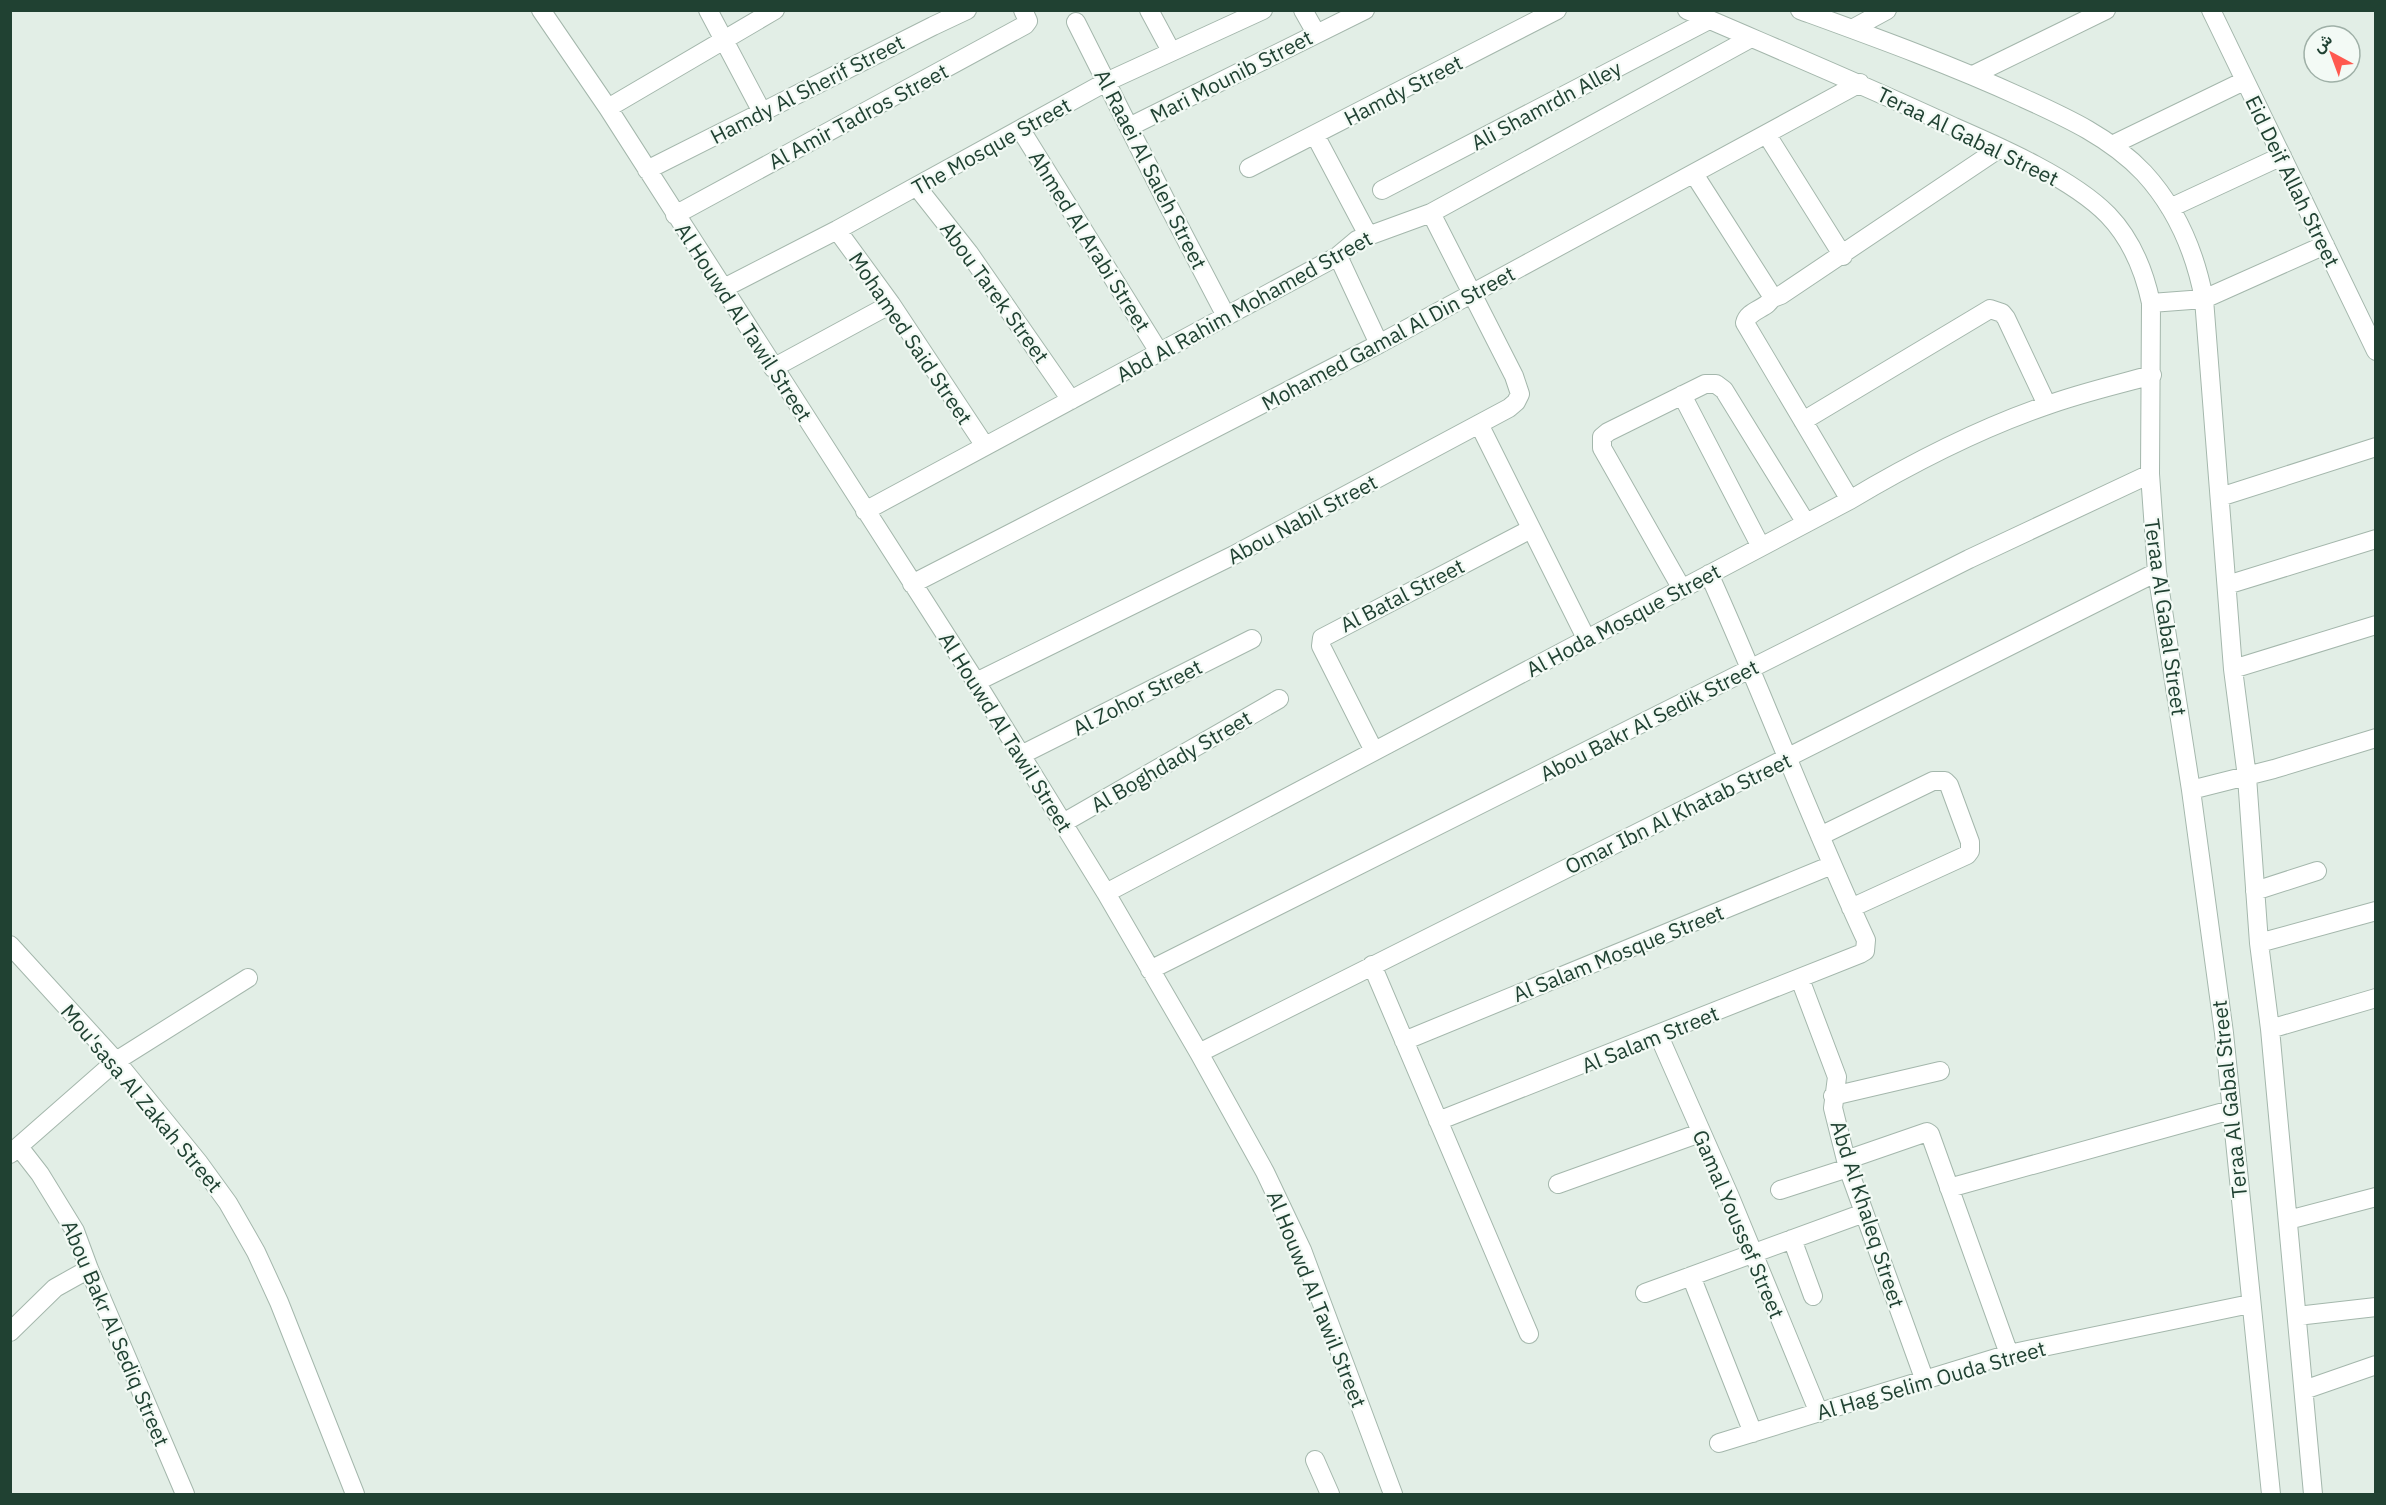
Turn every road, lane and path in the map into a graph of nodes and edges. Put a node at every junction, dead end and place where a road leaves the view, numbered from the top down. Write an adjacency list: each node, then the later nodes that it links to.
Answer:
1 (541, 10): 28 (street, Al Houwd Al Tawil Street)
2 (708, 10): 22 (street)
3 (775, 10): 22 (street)
4 (968, 10): 16 (street, Hamdy Al Sherif Street)
5 (1023, 10): 44 (street, Al Amir Tadros Street)
6 (1149, 10): 23 (street)
7 (1263, 10): 23 (street, The Mosque Street)
8 (1303, 10): 20 (street)
9 (1365, 10): 20 (street, Mari Mounib Street)
10 (1557, 10): 32 (street, Hamdy Street)
11 (1688, 10): 17 (street, Teraa Al Gabal Street)
12 (1800, 10): 19 (street)
13 (1887, 10): 19 (street)
14 (2106, 10): 24 (street)
15 (2211, 10): 25 (street, Eid Deif Allah Street)
16 (944, 15): 29 (street, Hamdy Al Sherif Street)
17 (1709, 20): 21 (street, Teraa Al Gabal Street); 41 (street, Ali Shamrdn Alley)
18 (1076, 22): 26 (street, Al Raaei Al Saleh Street)
19 (1852, 29): 24 (street)
20 (1316, 33): 30 (street, Mari Mounib Street)
21 (1751, 38): 27 (street, Teraa Al Gabal Street); 43 (street, Abd Al Rahim Mohamed Street)
22 (725, 39): 28 (street); 29 (street)
23 (1171, 51): 26 (street, The Mosque Street)
24 (1972, 75): 34 (street)
25 (2244, 81): 34 (street); 36 (street, Eid Deif Allah Street)
26 (1106, 82): 30 (street, Al Raaei Al Saleh Street); 31 (street, The Mosque Street)
27 (1860, 83): 33 (street, Mohamed Gamal Al Din Street); 35 (street, Teraa Al Gabal Street)
28 (608, 108): 38 (street, Al Houwd Al Tawil Street)
29 (762, 112): 38 (street, Hamdy Al Sherif Street)
30 (1129, 127): 56 (street, Al Raaei Al Saleh Street)
31 (1021, 130): 40 (street, The Mosque Street); 59 (street, Ahmed Al Arabi Street)
32 (1315, 135): 37 (street, Hamdy Street); 46 (street)
33 (1767, 135): 39 (street, Mohamed Gamal Al Din Street); 49 (street)
34 (2112, 145): 42 (street)
35 (2000, 148): 49 (street); 54 (street, Teraa Al Gabal Street)
36 (2282, 156): 42 (street); 47 (street, Eid Deif Allah Street)
37 (1250, 168)
38 (647, 170): 44 (street, Al Houwd Al Tawil Street)
39 (1694, 174): 51 (street, Mohamed Gamal Al Din Street); 52 (street)
40 (917, 187): 45 (street, The Mosque Street); 63 (street, Abou Tarek Street)
41 (1382, 190)
42 (2170, 208): 53 (street)
43 (1431, 213): 46 (street, Abd Al Rahim Mohamed Street); 51 (street)
44 (675, 215): 50 (street, Al Houwd Al Tawil Street)
45 (837, 230): 50 (street, The Mosque Street); 55 (street, Mohamed Said Street)
46 (1368, 235): 48 (street, Abd Al Rahim Mohamed Street)
47 (2325, 245): 53 (street); 58 (street, Eid Deif Allah Street)
48 (1338, 256): 56 (street, Abd Al Rahim Mohamed Street); 57 (street)
49 (1843, 256): 52 (street)
50 (722, 289): 60 (street, Al Houwd Al Tawil Street)
51 (1472, 295): 57 (street, Mohamed Gamal Al Din Street); 66 (street, Abou Nabil Street)
52 (1773, 298): 65 (street)
53 (2204, 299): 54 (street); 70 (street)
54 (2151, 303): 61 (street, Teraa Al Gabal Street)
55 (891, 304): 60 (street); 67 (street, Mohamed Said Street)
56 (1226, 316): 59 (street, Abd Al Rahim Mohamed Street)
57 (1379, 344): 79 (street, Mohamed Gamal Al Din Street)
58 (2376, 351)
59 (1160, 352): 63 (street, Abd Al Rahim Mohamed Street)
60 (773, 368): 72 (street, Al Houwd Al Tawil Street)
61 (2151, 375): 64 (street, Al Hoda Mosque Street); 69 (street, Teraa Al Gabal Street)
62 (1682, 395): 73 (street); 76 (street); 81 (street)
63 (1071, 400): 67 (street, Abd Al Rahim Mohamed Street)
64 (2047, 405): 65 (street); 71 (street, Al Hoda Mosque Street)
65 (1803, 422): 71 (street)
66 (1479, 424): 74 (street); 87 (street, Abou Nabil Street)
67 (985, 446): 72 (street, Abd Al Rahim Mohamed Street)
68 (2376, 447): 70 (street)
69 (2150, 474): 77 (street, Teraa Al Gabal Street); 85 (street, Abou Bakr Al Sedik Street)
70 (2220, 497): 80 (street)
71 (1850, 500): 73 (street, Al Hoda Mosque Street)
72 (865, 511): 79 (street, Al Houwd Al Tawil Street)
73 (1806, 523): 76 (street, Al Hoda Mosque Street)
74 (1531, 529): 83 (street); 90 (street, Al Batal Street)
75 (2376, 539): 80 (street)
76 (1761, 547): 78 (street, Al Hoda Mosque Street)
77 (2157, 572): 92 (street, Omar Ibn Al Khatab Street); 94 (street, Teraa Al Gabal Street)
78 (1709, 574): 81 (street, Al Hoda Mosque Street); 85 (street)
79 (912, 584): 87 (street, Al Houwd Al Tawil Street)
80 (2227, 585): 86 (street)
81 (1683, 589): 83 (street, Al Hoda Mosque Street)
82 (2376, 625): 86 (street)
83 (1586, 638): 90 (street, Al Hoda Mosque Street)
84 (1252, 639): 91 (street, Al Zohor Street)
85 (1752, 668): 92 (street); 106 (street, Abou Bakr Al Sedik Street)
86 (2233, 669): 93 (street)
87 (976, 682): 91 (street, Al Houwd Al Tawil Street)
88 (1279, 699): 95 (street, Al Boghdady Street)
89 (2376, 738): 93 (street)
90 (1374, 751): 100 (street, Al Hoda Mosque Street)
91 (1021, 756): 95 (street, Al Houwd Al Tawil Street)
92 (1788, 758): 96 (street); 105 (street, Omar Ibn Al Khatab Street)
93 (2247, 777): 94 (street); 99 (street)
94 (2191, 790): 117 (street, Teraa Al Gabal Street)
95 (1063, 823): 100 (street, Al Houwd Al Tawil Street)
96 (1820, 836): 97 (street); 101 (street)
97 (1832, 865): 101 (street); 112 (street, Al Salam Mosque Street)
98 (2317, 871): 99 (street)
99 (2254, 891): 103 (street)
100 (1106, 893): 106 (street, Al Houwd Al Tawil Street)
101 (1851, 908): 108 (street, Al Salam Street)
102 (2376, 910): 103 (street)
103 (2259, 943): 110 (street)
104 (10, 945): 114 (street, Mou'sasa Al Zakah Street)
105 (1371, 965): 112 (street); 113 (street, Omar Ibn Al Khatab Street)
106 (1150, 970): 113 (street, Al Houwd Al Tawil Street)
107 (248, 978): 114 (street)
108 (1800, 979): 111 (street, Al Salam Street); 116 (street, Abd Al Khaleq Street)
109 (2376, 998): 110 (street)
110 (2270, 1029): 127 (street)
111 (1659, 1036): 118 (street, Al Salam Street); 119 (street, Gamal Youssef Street)
112 (1404, 1041): 118 (street)
113 (1199, 1053): 150 (street, Al Houwd Al Tawil Street)
114 (116, 1061): 120 (street); 148 (street, Mou'sasa Al Zakah Street)
115 (1940, 1071): 116 (street)
116 (1833, 1096): 121 (street, Abd Al Khaleq Street)
117 (2231, 1110): 123 (street); 134 (street, Teraa Al Gabal Street)
118 (1438, 1121): 138 (street)
119 (1700, 1133): 122 (street); 129 (street, Gamal Youssef Street)
120 (15, 1150): 130 (street, Abou Bakr Al Sediq Street)
121 (1847, 1164): 123 (street); 124 (street); 126 (street, Abd Al Khaleq Street)
122 (1558, 1184)
123 (1949, 1188): 139 (street)
124 (1780, 1190)
125 (2376, 1197): 127 (street)
126 (1864, 1213): 128 (street); 141 (street, Abd Al Khaleq Street)
127 (2288, 1220): 136 (street)
128 (1792, 1239): 129 (street); 133 (street)
129 (1753, 1253): 131 (street); 143 (street, Gamal Youssef Street)
130 (89, 1269): 137 (street); 147 (street, Abou Bakr Al Sediq Street)
131 (1691, 1276): 132 (street); 144 (street)
132 (1645, 1293)
133 (1813, 1296)
134 (2250, 1304): 139 (street, Al Hag Selim Ouda Street); 151 (street, Teraa Al Gabal Street)
135 (2376, 1307): 136 (street)
136 (2297, 1316): 142 (street)
137 (10, 1332)
138 (1529, 1334)
139 (2009, 1354): 141 (street, Al Hag Selim Ouda Street)
140 (2376, 1365): 142 (street)
141 (1925, 1381): 143 (street, Al Hag Selim Ouda Street)
142 (2304, 1390): 152 (street)
143 (1819, 1413): 144 (street, Al Hag Selim Ouda Street)
144 (1753, 1433): 145 (street, Al Hag Selim Ouda Street)
145 (1719, 1443)
146 (1315, 1460): 149 (street)
147 (185, 1494)
148 (355, 1494)
149 (1330, 1494)
150 (1393, 1494)
151 (2271, 1494)
152 (2313, 1494)

